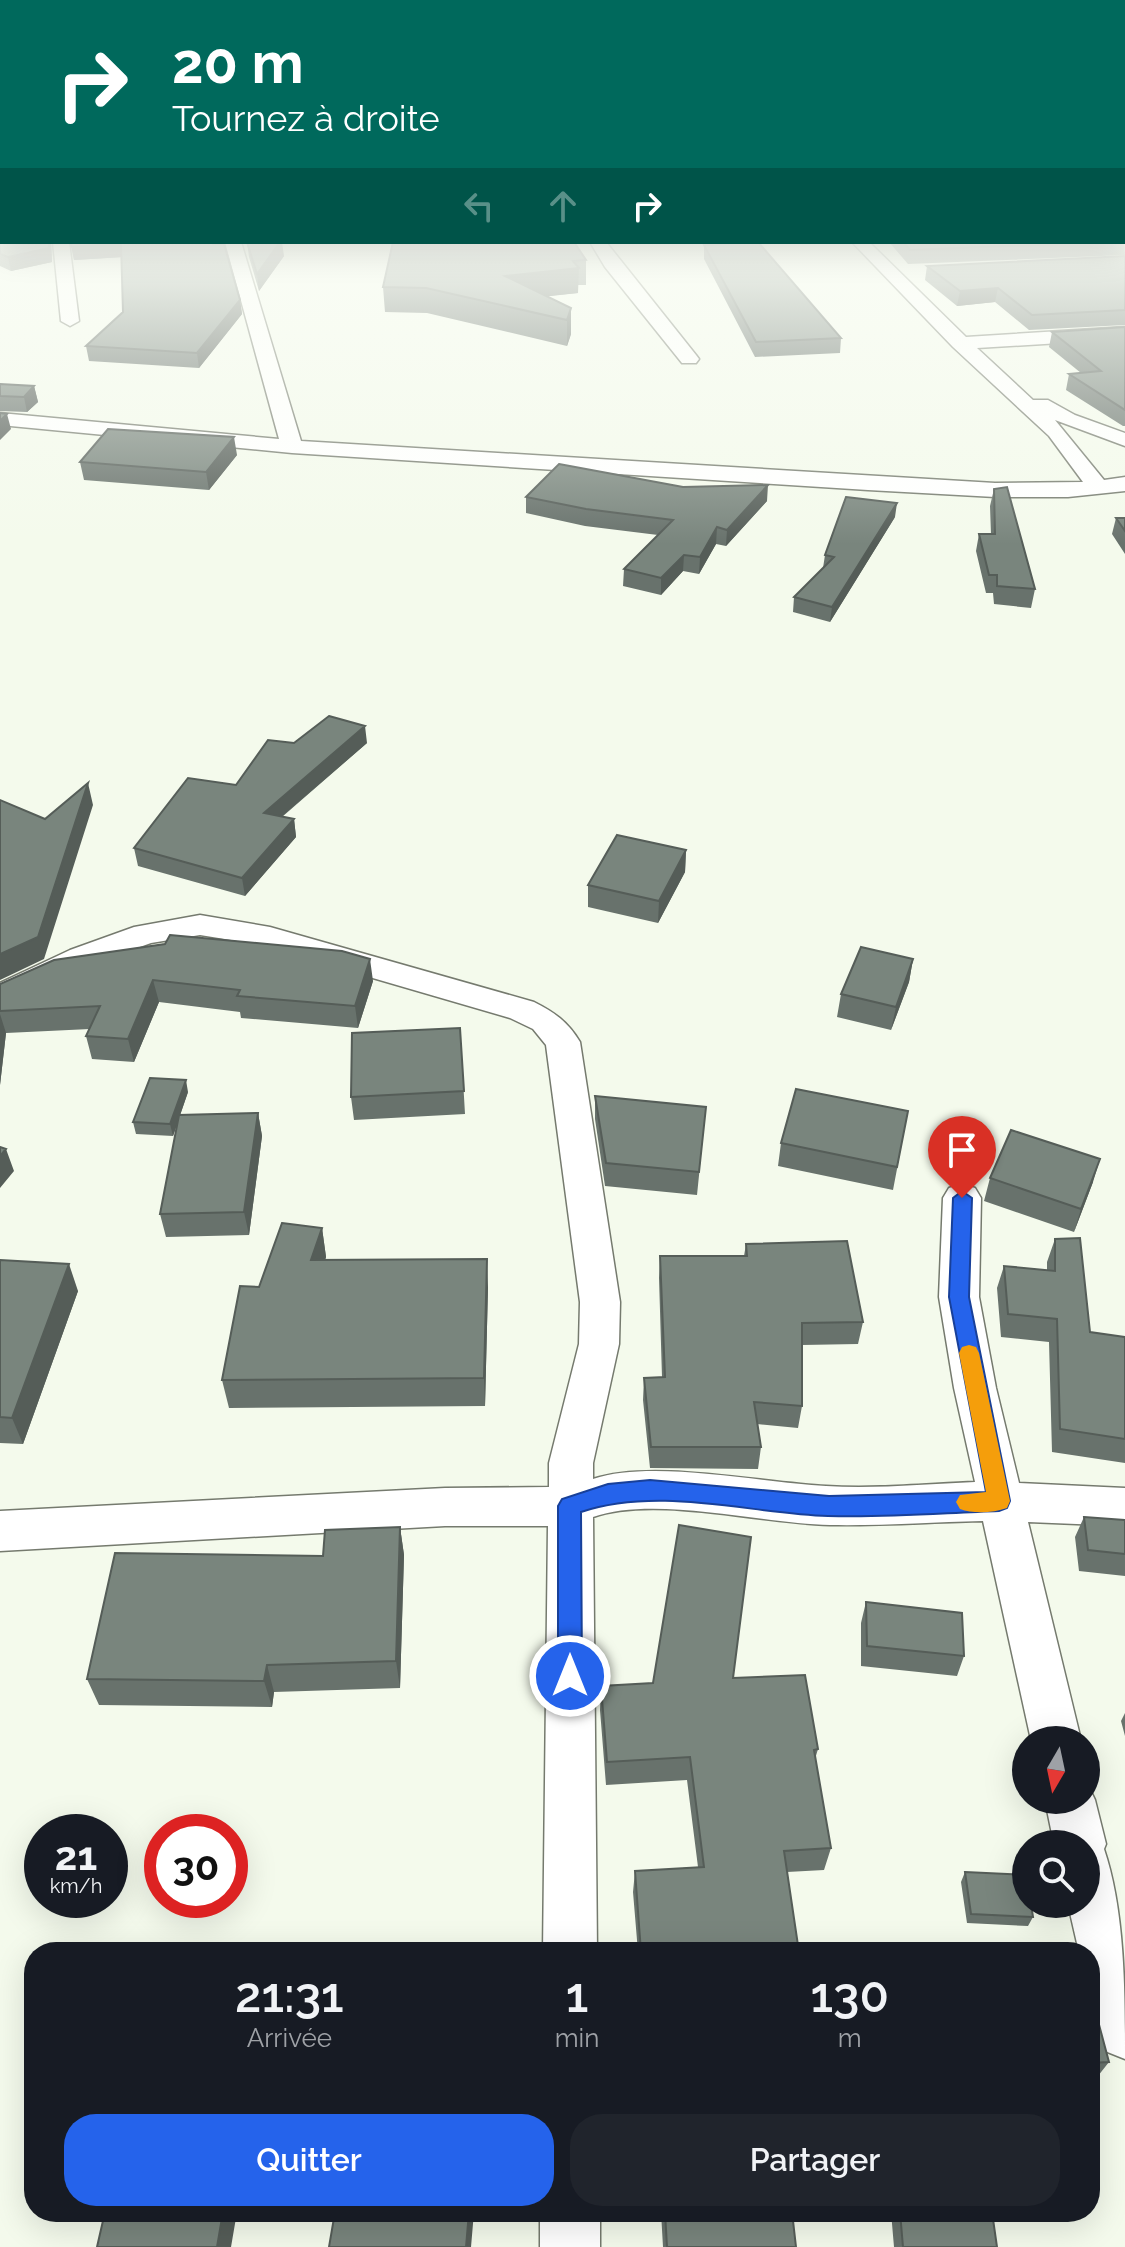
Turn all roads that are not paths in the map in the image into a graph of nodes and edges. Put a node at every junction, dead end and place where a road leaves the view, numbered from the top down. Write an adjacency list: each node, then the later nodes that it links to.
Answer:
1 (259, 334): 10 (street)
2 (669, 334): 6 (street)
3 (951, 334): 5 (street)
4 (1111, 334): 5 (street)
5 (960, 343): 7 (street)
6 (689, 359)
7 (995, 376): 9 (street); 12 (street)
8 (0, 419): 10 (street)
9 (1125, 440)
10 (292, 447): 12 (street)
11 (1125, 484): 12 (street)
12 (1098, 486)
13 (0, 996): 16 (street)
14 (962, 1198): 15 (street)
15 (999, 1501): 16 (street); 17 (street); 19 (street)
16 (570, 1506): 18 (street); 21 (street)
17 (1125, 1507)
18 (0, 1531)
19 (1053, 1726)
20 (1098, 1918): 22 (street)
21 (570, 1942)
22 (1125, 2031)
23 (570, 2222): 24 (street)
24 (570, 2247)

